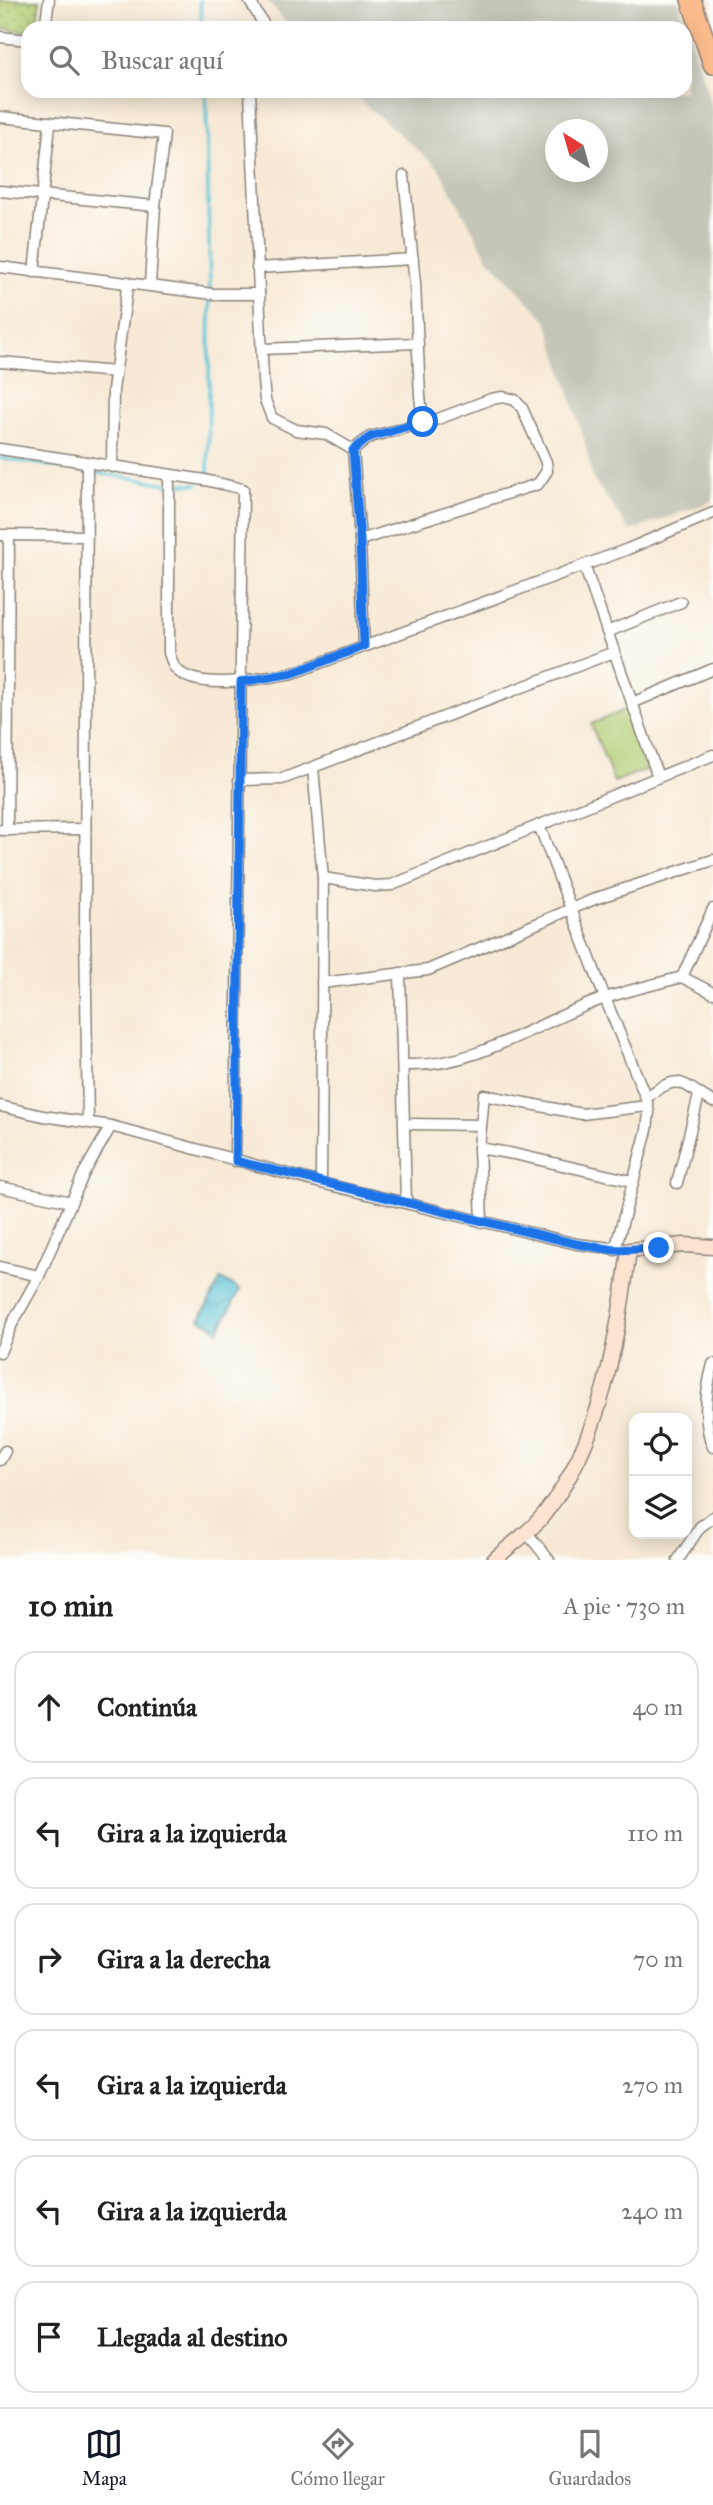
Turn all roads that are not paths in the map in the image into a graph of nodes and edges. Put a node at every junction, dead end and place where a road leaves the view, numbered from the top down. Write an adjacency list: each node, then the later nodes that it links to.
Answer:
1 (49, 0): 4 (street)
2 (249, 0): 5 (street)
3 (691, 0): 8 (highway)
4 (46, 21)
5 (262, 21)
6 (0, 37): 7 (street)
7 (21, 39)
8 (713, 64)
9 (250, 98): 18 (street)
10 (0, 117): 11 (street)
11 (50, 124): 14 (street); 15 (street)
12 (404, 176): 16 (street)
13 (0, 191): 14 (street)
14 (42, 197): 15 (street); 19 (street)
15 (155, 206): 21 (street)
16 (413, 259): 18 (street); 23 (street)
17 (0, 267): 19 (street)
18 (257, 268): 22 (street)
19 (34, 271): 20 (street)
20 (128, 282): 21 (street); 26 (street)
21 (149, 284): 22 (street)
22 (258, 294): 24 (street)
23 (418, 344): 24 (street); 27 (street)
24 (262, 349): 29 (street)
25 (0, 362): 26 (street)
26 (115, 372): 31 (street)
27 (423, 422): 29 (street); 36 (street)
28 (0, 449): 30 (street)
29 (353, 450): 36 (street)
30 (87, 464): 31 (street); 35 (street)
31 (112, 467): 32 (street)
32 (169, 476): 43 (street); 43 (street)
33 (713, 513): 37 (street)
34 (4, 535): 35 (street); 51 (street)
35 (87, 536): 50 (street)
36 (360, 540): 40 (street)
37 (584, 565): 39 (street); 40 (street)
38 (681, 603): 39 (street)
39 (607, 632): 41 (street)
40 (364, 646): 43 (street)
41 (614, 652): 44 (street); 46 (street)
42 (713, 669): 44 (street)
43 (241, 682): 48 (street)
44 (632, 703): 47 (street)
45 (713, 755): 47 (street)
46 (313, 768): 48 (street); 53 (street)
47 (658, 777): 49 (street)
48 (239, 780): 71 (street)
49 (539, 825): 53 (street); 54 (street)
50 (85, 829): 51 (street); 66 (street)
51 (4, 830)
52 (713, 860): 54 (street)
53 (323, 878): 58 (street)
54 (572, 909): 56 (street); 60 (street)
55 (713, 909): 57 (street)
56 (400, 973): 58 (street); 77 (street)
57 (682, 977): 59 (street); 60 (street)
58 (322, 983): 73 (street)
59 (713, 993)
60 (605, 998): 61 (street); 63 (street)
61 (409, 1065)
62 (699, 1095): 63 (street); 64 (street); 74 (street)
63 (647, 1102): 68 (street); 72 (street)
64 (713, 1102)
65 (0, 1106): 66 (street)
66 (88, 1121): 69 (street)
67 (412, 1124): 68 (street)
68 (481, 1125): 70 (street)
69 (111, 1126): 71 (street); 76 (street)
70 (479, 1148): 72 (street); 78 (street)
71 (236, 1161): 73 (street)
72 (632, 1181): 80 (street)
73 (321, 1183): 77 (street)
74 (677, 1183)
75 (0, 1187): 76 (street)
76 (71, 1202): 82 (street)
77 (406, 1203): 78 (street)
78 (482, 1222): 80 (street)
79 (713, 1247): 80 (street)
80 (622, 1250): 87 (street)
81 (0, 1267): 82 (street)
82 (39, 1276): 83 (street)
83 (1, 1347)
84 (713, 1364): 85 (street)
85 (713, 1447)
86 (713, 1517): 88 (street)
87 (527, 1533): 89 (street); 90 (street)
88 (682, 1559)
89 (494, 1560)
90 (549, 1560)

